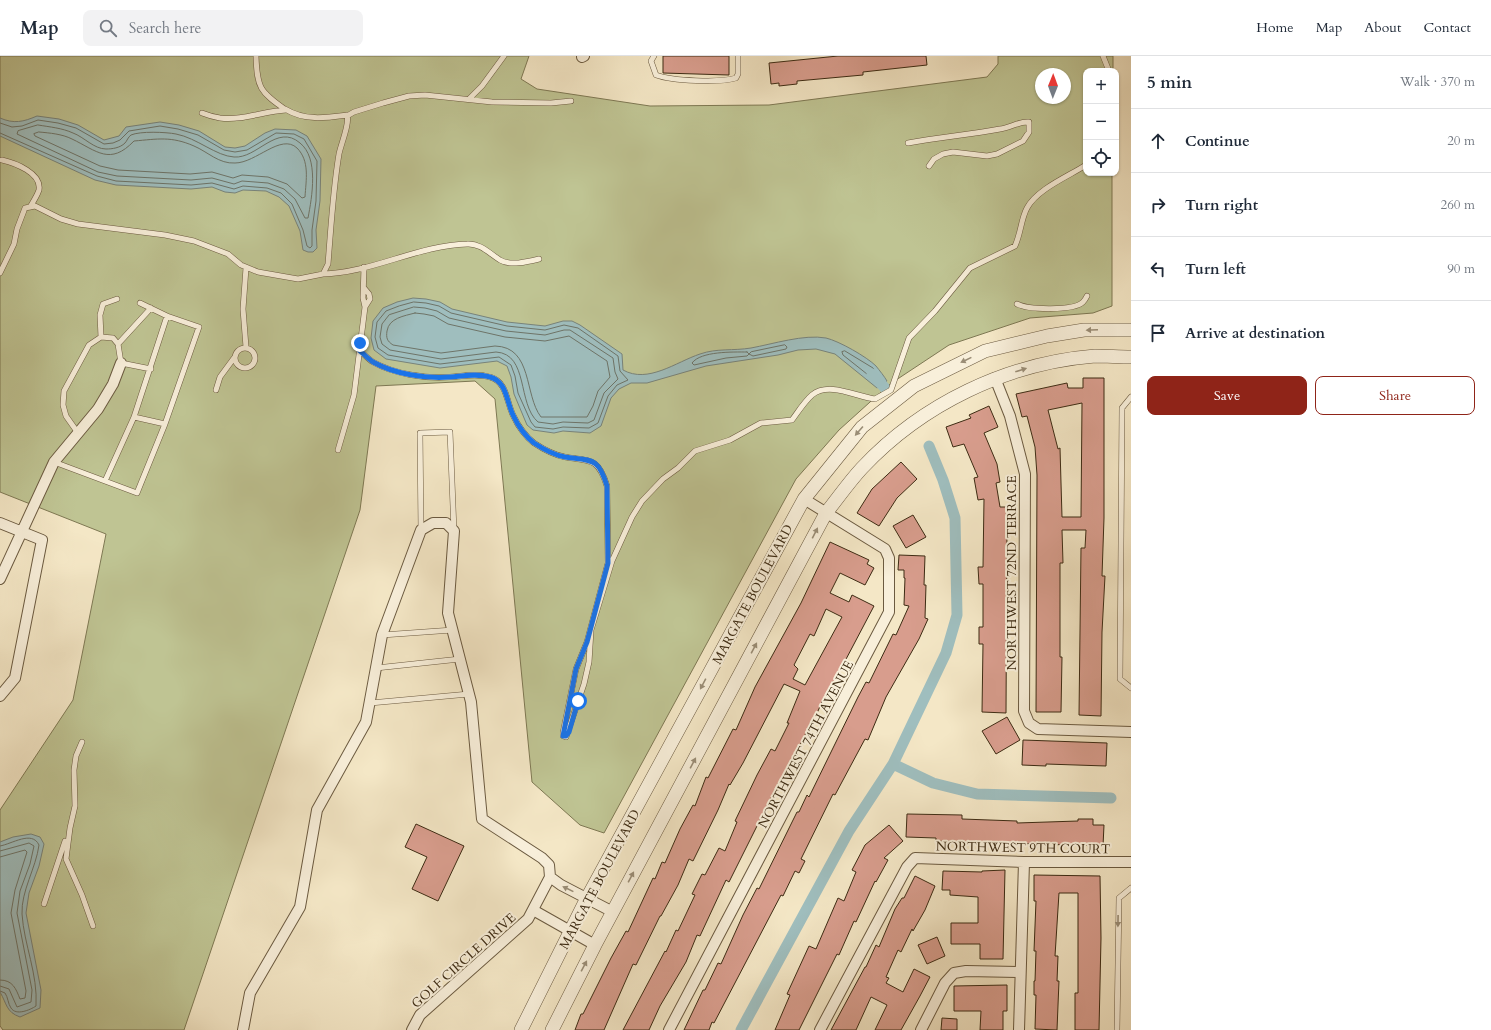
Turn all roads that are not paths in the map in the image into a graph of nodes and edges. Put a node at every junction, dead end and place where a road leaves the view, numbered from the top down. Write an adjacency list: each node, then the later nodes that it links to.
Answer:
1 (256, 56): 9 (lane)
2 (504, 56): 7 (lane)
3 (654, 56): 4 (lane)
4 (738, 56)
5 (1103, 56): 6 (lane)
6 (1108, 68)
7 (469, 99): 8 (lane); 11 (lane)
8 (571, 101)
9 (285, 109): 10 (lane); 11 (lane)
10 (202, 113)
11 (347, 116): 18 (lane)
12 (908, 143): 14 (lane)
13 (2, 160): 16 (lane)
14 (929, 166)
15 (1083, 167): 34 (lane)
16 (30, 207): 20 (lane); 21 (lane)
17 (539, 259): 19 (lane)
18 (326, 267): 22 (lane); 23 (lane)
19 (364, 267): 23 (lane); 34 (lane)
20 (246, 268): 22 (lane); 33 (lane)
21 (0, 273)
22 (323, 274): 23 (lane)
23 (330, 274)
24 (1087, 296): 27 (lane)
25 (117, 299): 31 (lane)
26 (140, 303): 28 (lane)
27 (1017, 304)
28 (151, 308): 29 (lane); 32 (lane)
29 (167, 316): 38 (lane); 43 (lane)
30 (1131, 330): 48 (street, MARGATE BOULEVARD, one-way to 48)
31 (101, 337): 32 (lane); 44 (lane)
32 (118, 344): 37 (lane)
33 (246, 347): 36 (lane); 36 (lane)
34 (359, 350): 45 (lane)
35 (1131, 357): 39 (street, one-way to 35)
36 (234, 358): 40 (lane)
37 (120, 363): 38 (lane); 44 (street)
38 (151, 369): 42 (lane)
39 (995, 378): 49 (street); 63 (street, NORTHWEST 72ND TERRACE)
40 (216, 390)
41 (1131, 397): 59 (lane)
42 (134, 417): 43 (lane); 47 (lane)
43 (165, 424): 47 (lane)
44 (78, 433): 46 (street)
45 (338, 450)
46 (54, 462): 47 (lane); 52 (street)
47 (105, 481)
48 (804, 499): 49 (street, NORTHWEST 74TH AVENUE); 70 (street, MARGATE BOULEVARD, one-way to 70)
49 (826, 512): 73 (street, one-way to 49); 82 (street, NORTHWEST 74TH AVENUE)
50 (0, 524): 52 (street)
51 (421, 530): 53 (street); 53 (lane); 56 (street)
52 (22, 531): 54 (street); 61 (street)
53 (454, 531): 55 (street)
54 (0, 579)
55 (453, 630): 56 (lane); 57 (street)
56 (382, 635): 58 (street)
57 (460, 659): 58 (lane); 60 (street)
58 (376, 668): 62 (street)
59 (1131, 688)
60 (469, 694): 62 (lane); 68 (street)
61 (0, 696)
62 (370, 702): 78 (street)
63 (1131, 732)
64 (82, 742): 65 (lane)
65 (70, 828): 71 (lane); 74 (lane)
66 (1024, 862): 67 (street, NORTHWEST 9TH COURT); 77 (street); 83 (street, NORTHWEST 9TH COURT)
67 (1131, 862)
68 (550, 877): 70 (street, one-way to 68); 72 (street, GOLF CIRCLE DRIVE)
69 (1131, 888): 86 (lane, one-way to 86)
70 (587, 898): 73 (street); 75 (street, MARGATE BOULEVARD)
71 (44, 904)
72 (533, 910): 75 (street, GOLF CIRCLE DRIVE); 79 (street, GOLF CIRCLE DRIVE)
73 (613, 912): 76 (street)
74 (93, 926)
75 (570, 931): 76 (street, GOLF CIRCLE DRIVE); 80 (street, MARGATE BOULEVARD)
76 (595, 945): 81 (street, one-way to 76)
77 (1019, 972): 84 (street); 85 (street)
78 (243, 1030)
79 (412, 1030)
80 (520, 1030)
81 (552, 1030)
82 (670, 1030)
83 (820, 1030)
84 (921, 1030)
85 (1019, 1030)
86 (1117, 1030)

